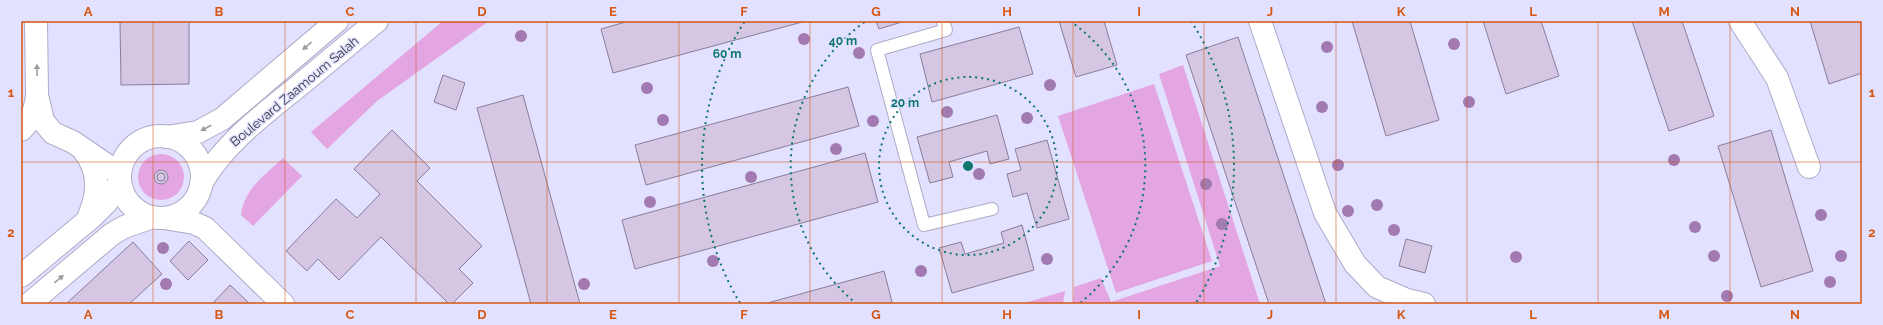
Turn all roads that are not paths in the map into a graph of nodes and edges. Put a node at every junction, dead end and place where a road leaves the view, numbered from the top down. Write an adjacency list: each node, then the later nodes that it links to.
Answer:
1 (36, 21): 7 (street, one-way to 1)
2 (337, 21): 11 (street, Boulevard Zaamoum Salah, one-way to 11)
3 (376, 21): 16 (street, Boulevard Zaamoum Salah)
4 (944, 21): 17 (lane)
5 (1260, 21): 24 (street)
6 (1740, 21): 14 (street)
7 (37, 95): 8 (street); 9 (street)
8 (21, 130)
9 (53, 133): 10 (street); 13 (street)
10 (21, 136)
11 (166, 136): 12 (street); 16 (street)
12 (142, 141): 13 (street); 15 (street)
13 (83, 150): 15 (street); 19 (street)
14 (1809, 167)
15 (120, 178): 18 (street); 19 (street)
16 (200, 188): 18 (street); 20 (street)
17 (992, 209)
18 (159, 217): 20 (street); 22 (street, one-way to 18)
19 (86, 222): 21 (street)
20 (205, 228): 23 (street)
21 (21, 276)
22 (29, 304)
23 (283, 304)
24 (1424, 304)

